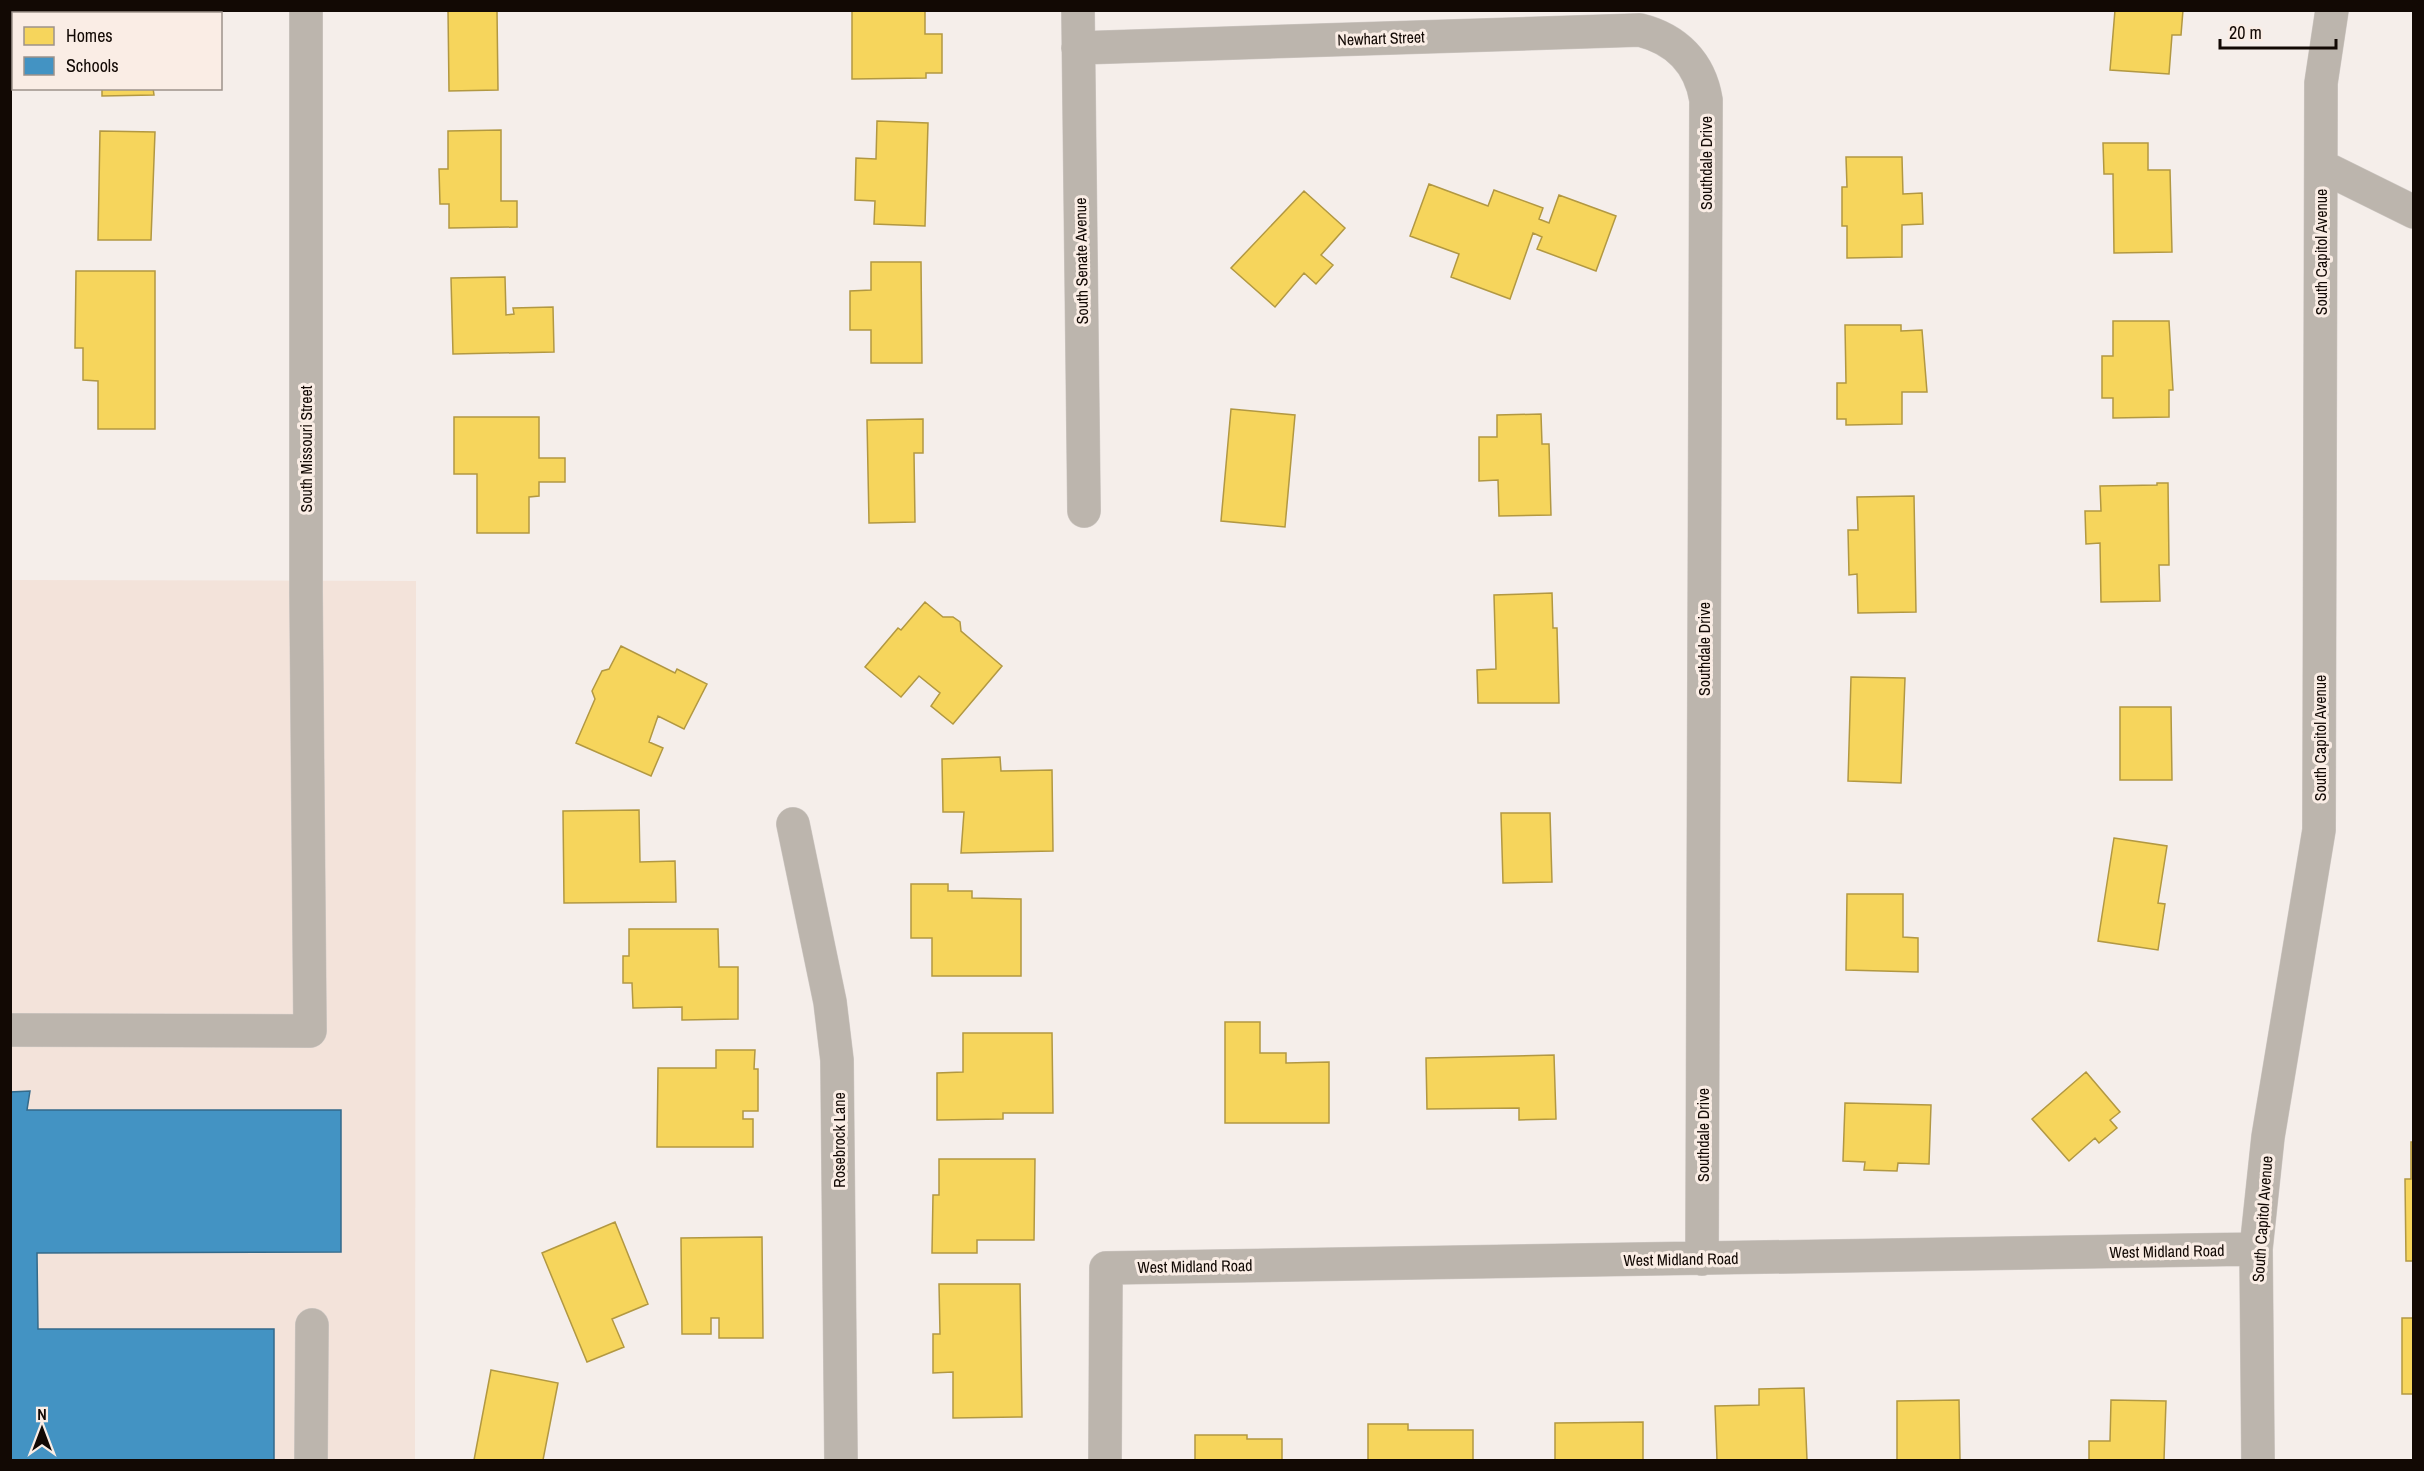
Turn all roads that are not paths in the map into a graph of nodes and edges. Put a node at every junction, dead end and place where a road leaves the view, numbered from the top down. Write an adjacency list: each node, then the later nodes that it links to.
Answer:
1 (306, 10): 10 (street, South Missouri Street)
2 (1078, 10): 5 (street, South Senate Avenue)
3 (2332, 10): 6 (street, South Capitol Avenue)
4 (1679, 47): 5 (street, Newhart Street); 12 (street, Southdale Drive)
5 (1078, 48): 8 (street, South Senate Avenue)
6 (2321, 166): 7 (street); 11 (street, South Capitol Avenue)
7 (2414, 212)
8 (1084, 511)
9 (793, 824): 15 (street, Rosebrock Lane)
10 (10, 1030)
11 (2256, 1250): 12 (street, West Midland Road); 17 (street, South Capitol Avenue)
12 (1702, 1259): 16 (street, West Midland Road)
13 (312, 1325): 14 (street)
14 (311, 1461)
15 (841, 1461)
16 (1105, 1461)
17 (2258, 1461)

